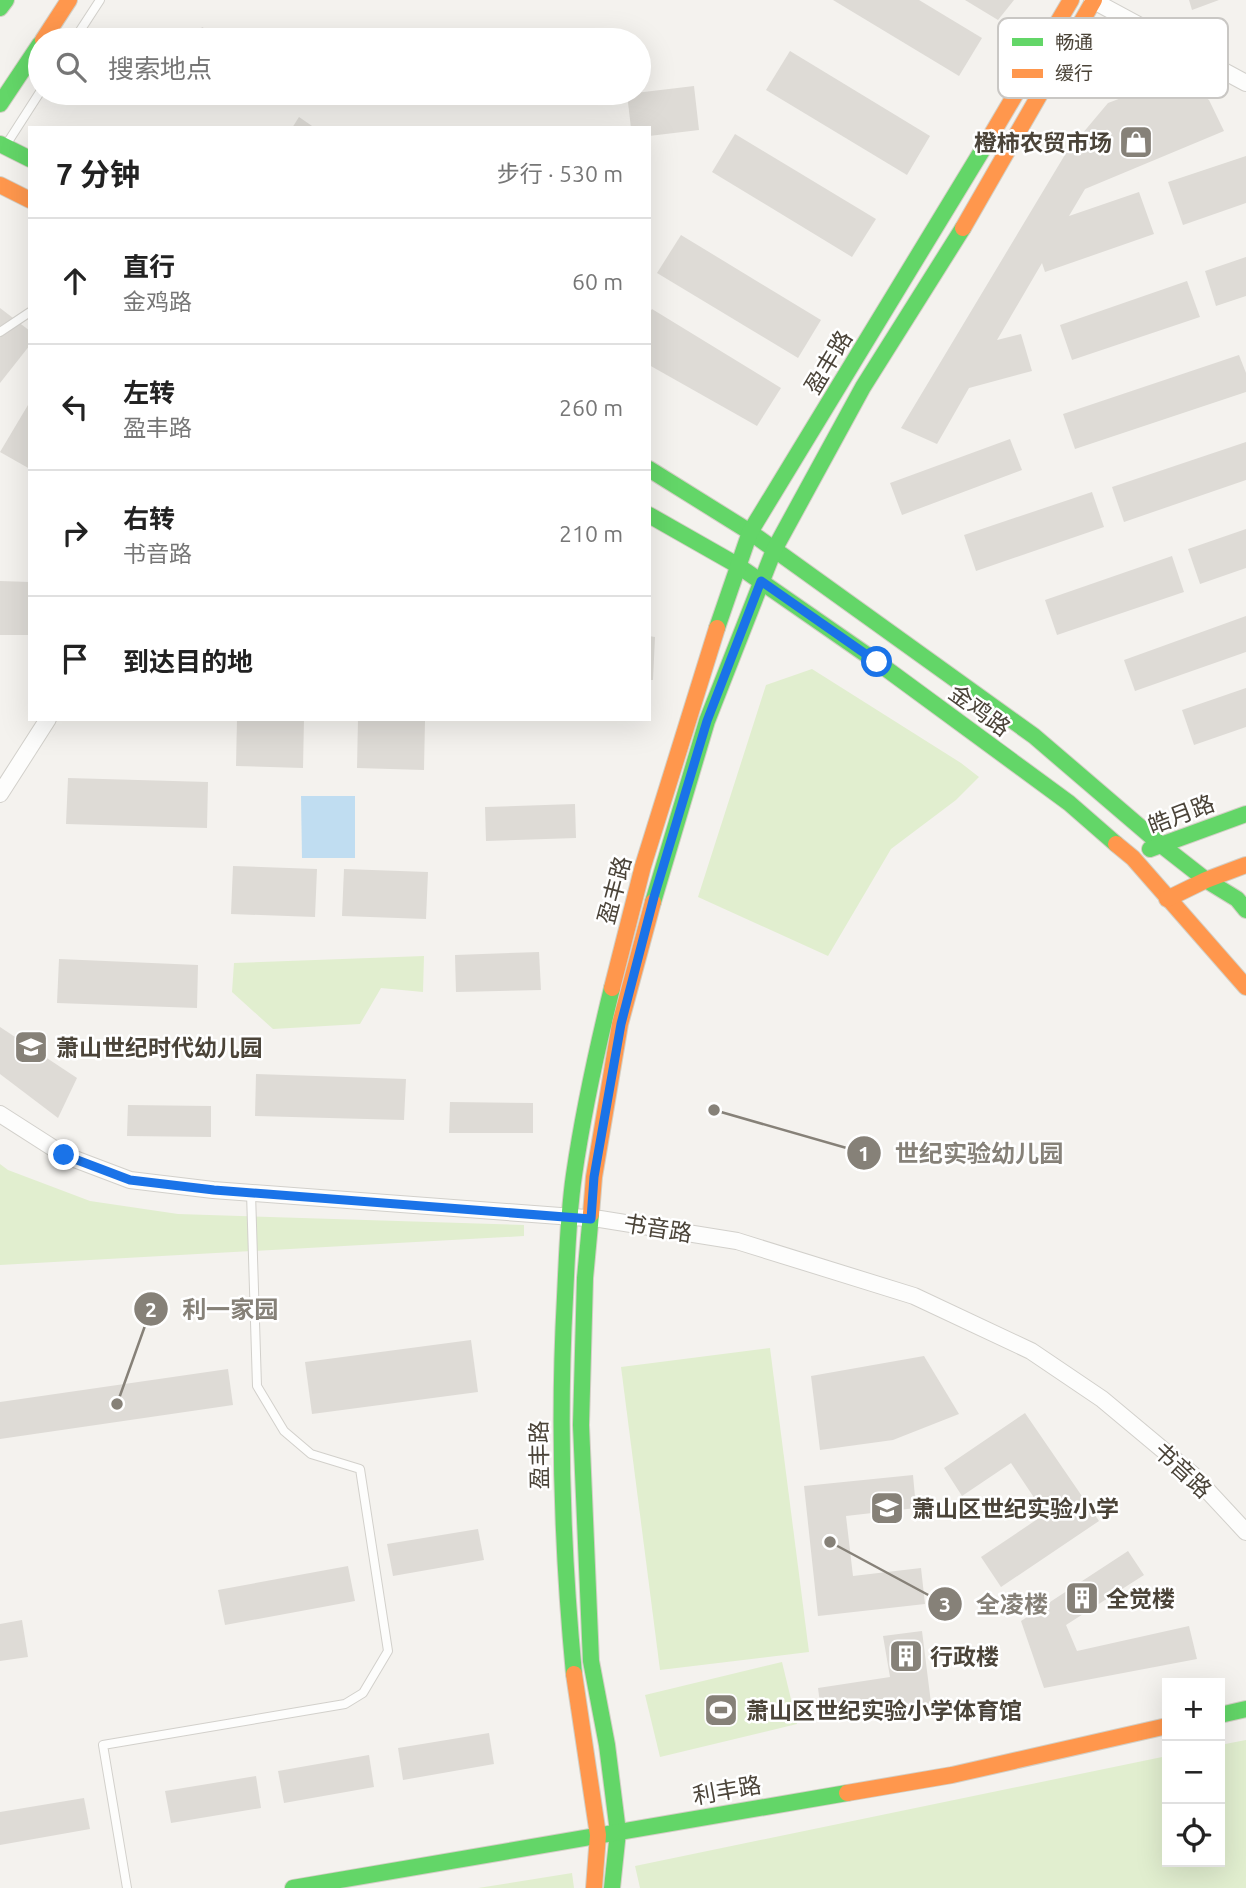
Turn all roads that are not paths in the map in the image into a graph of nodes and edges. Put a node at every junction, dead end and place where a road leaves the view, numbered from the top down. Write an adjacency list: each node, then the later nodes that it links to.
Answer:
1 (6, 0): 6 (main road)
2 (69, 0): 10 (main road)
3 (100, 0): 11 (lane)
4 (1071, 0): 7 (main road, 盈丰路)
5 (1093, 0): 8 (main road, 盈丰路); 9 (street)
6 (0, 8)
7 (1060, 18)
8 (1083, 18)
9 (1126, 18)
10 (50, 28)
11 (82, 28)
12 (28, 62): 17 (main road)
13 (1228, 73): 14 (street)
14 (1246, 83)
15 (1013, 98): 27 (main road, 盈丰路)
16 (1038, 98): 28 (main road, 盈丰路)
17 (0, 104)
18 (31, 105): 19 (lane)
19 (2, 148): 20 (main road)
20 (28, 158)
21 (0, 185): 22 (main road)
22 (28, 199)
23 (28, 313): 24 (lane)
24 (0, 332)
25 (651, 470): 27 (main road, 金鸡路)
26 (651, 516): 29 (main road, 金鸡路)
27 (750, 532): 28 (main road, 金鸡路); 29 (main road, 盈丰路)
28 (774, 550): 30 (main road, 盈丰路); 34 (main road, 金鸡路)
29 (737, 565): 30 (main road, 金鸡路); 43 (main road, 盈丰路)
30 (761, 581): 35 (main road, 金鸡路); 44 (main road, 盈丰路)
31 (47, 721): 32 (street)
32 (0, 794)
33 (1246, 814): 34 (main road, 皓月路)
34 (1160, 844): 35 (main road, 皓月路); 37 (main road, 金鸡路)
35 (1133, 858): 38 (main road, 金鸡路)
36 (1246, 865): 37 (main road)
37 (1206, 880): 38 (main road); 39 (main road, 金鸡路)
38 (1167, 899): 40 (main road, 金鸡路)
39 (1246, 910)
40 (1246, 987)
41 (0, 1114): 42 (street, 书音路)
42 (251, 1193): 43 (street, 书音路); 51 (lane)
43 (569, 1217): 44 (street, 书音路); 50 (main road, 盈丰路)
44 (591, 1219): 45 (street, 书音路); 49 (main road, 盈丰路)
45 (1246, 1532)
46 (1246, 1709): 47 (main road)
47 (1225, 1713)
48 (1162, 1727): 49 (main road, 利丰路)
49 (618, 1832): 50 (main road, 利丰路); 54 (main road, 盈丰路)
50 (598, 1835): 52 (main road, 利丰路); 53 (main road, 盈丰路)
51 (127, 1888)
52 (293, 1888)
53 (594, 1888)
54 (612, 1888)

